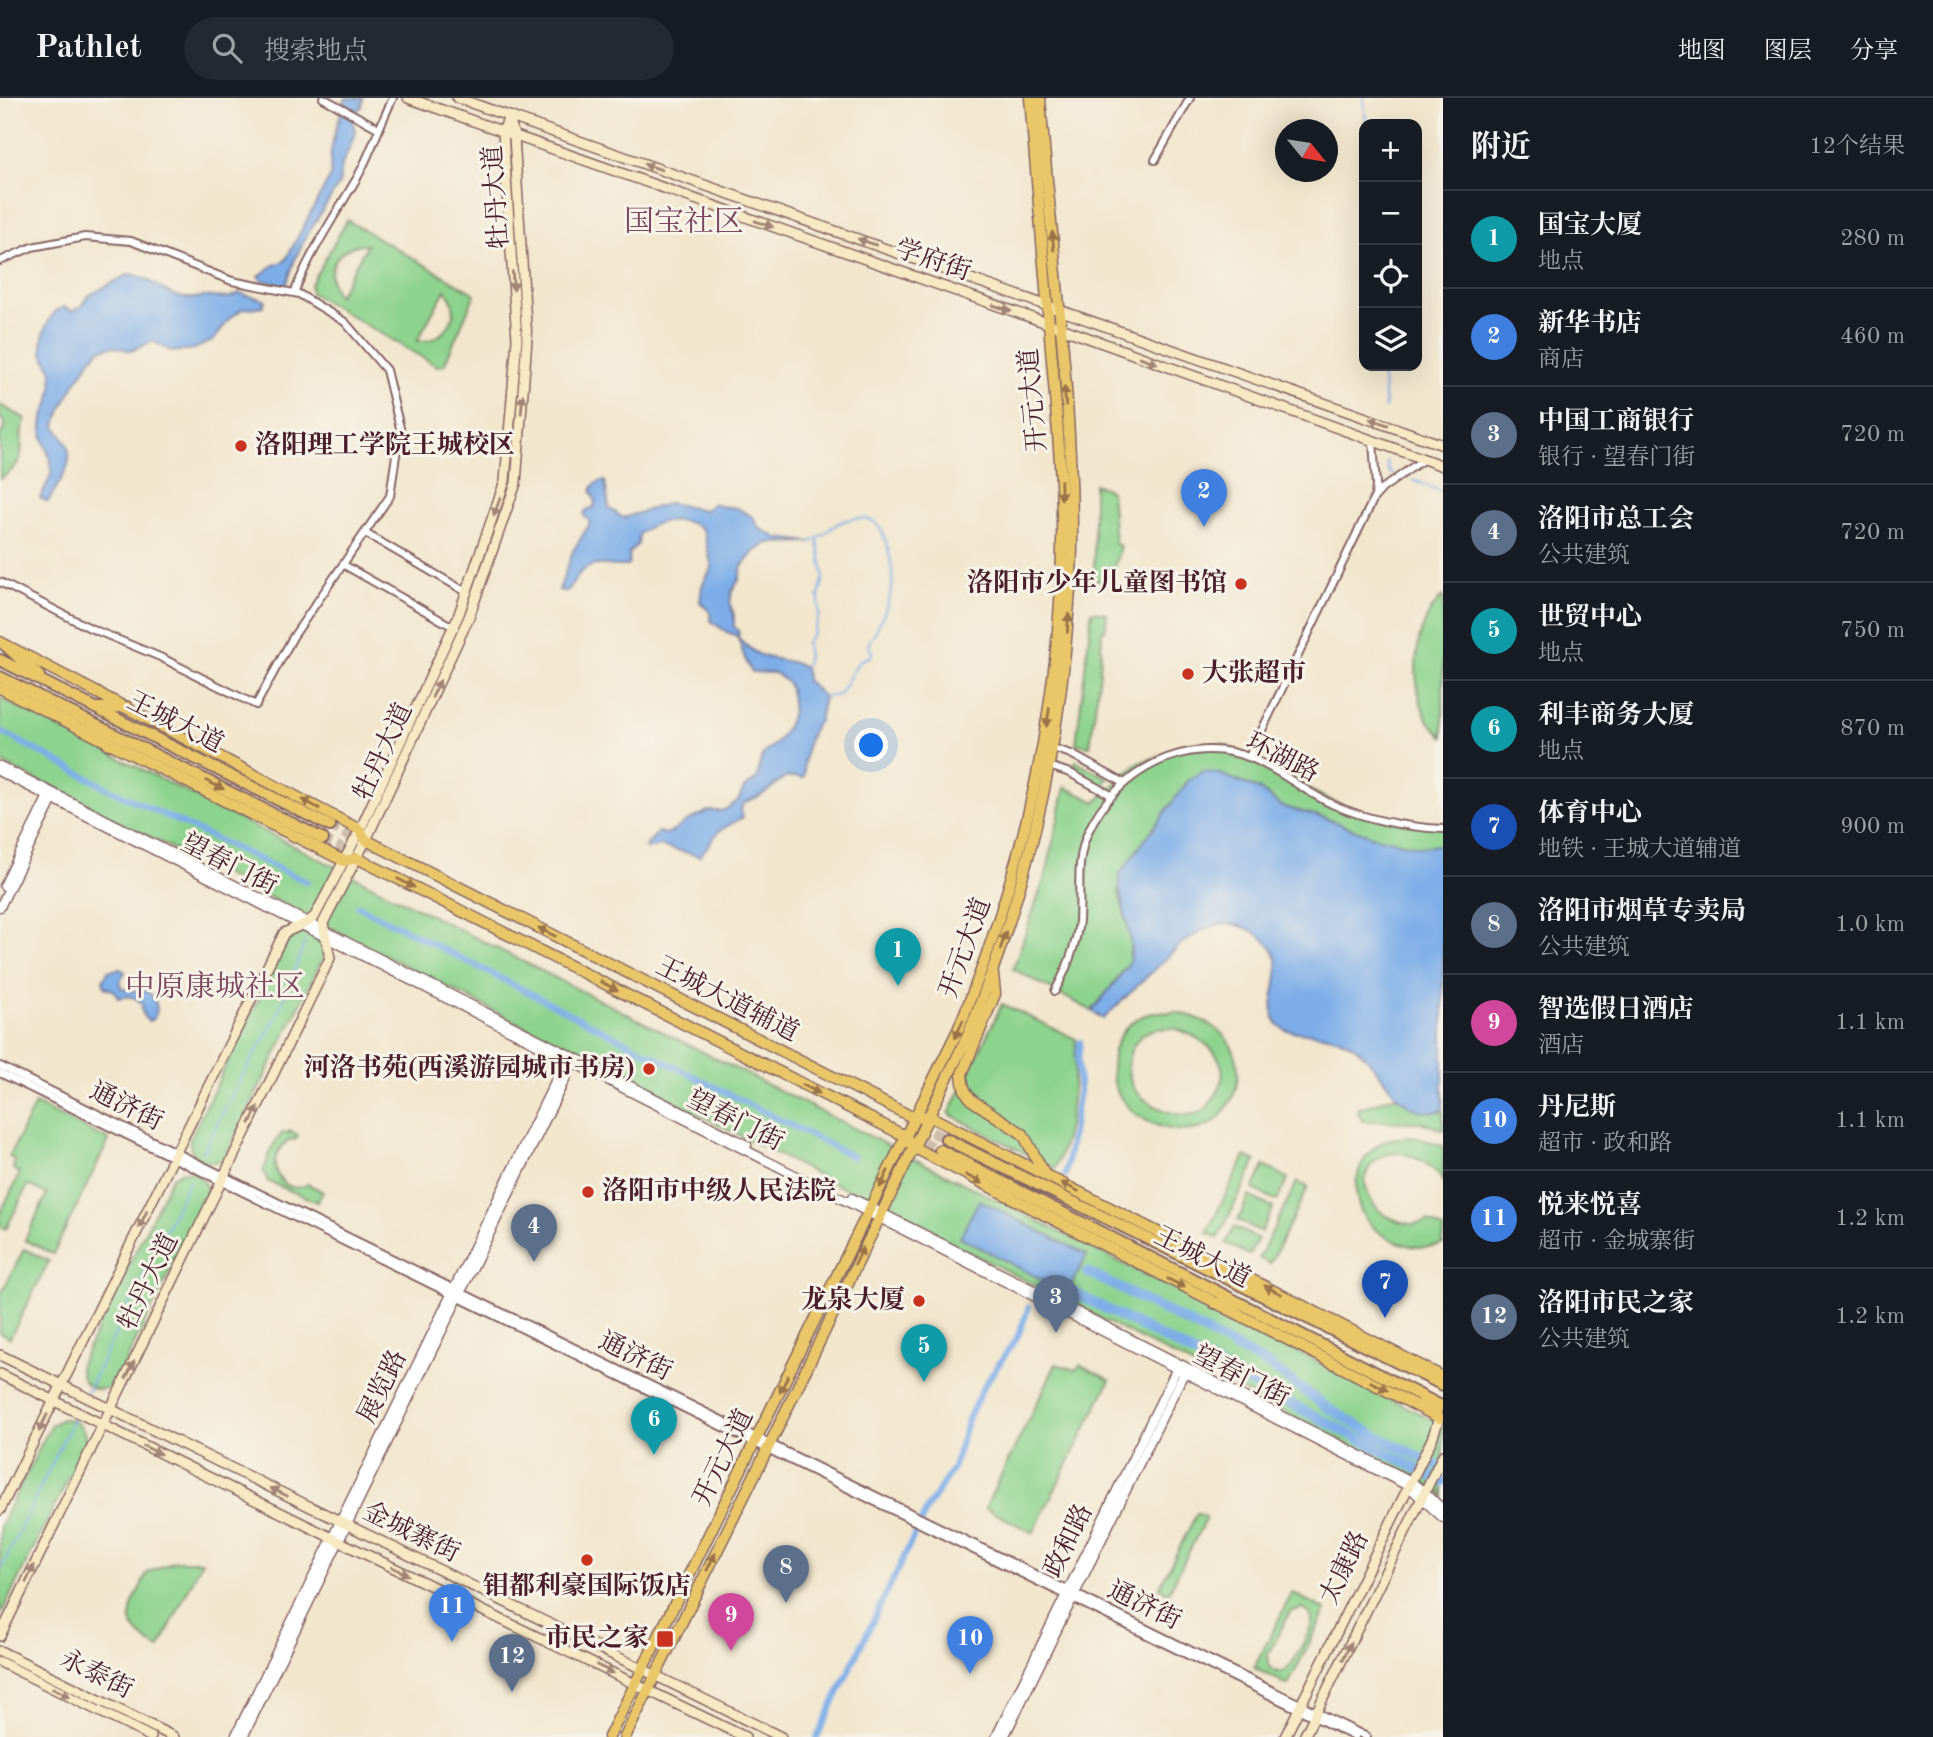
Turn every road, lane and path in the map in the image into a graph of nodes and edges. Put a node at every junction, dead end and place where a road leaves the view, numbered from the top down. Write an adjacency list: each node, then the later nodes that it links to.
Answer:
1 (323, 98): 9 (street)
2 (393, 98): 9 (street)
3 (408, 98): 10 (main road, 学府街)
4 (457, 98): 8 (main road, 学府街)
5 (1030, 98): 15 (main road, 开元大道)
6 (1040, 98): 16 (main road, 开元大道, one-way to 6)
7 (1191, 98): 12 (street)
8 (509, 116): 10 (main road, 牡丹大道); 11 (main road, 牡丹大道); 15 (main road, 学府街, one-way to 8)
9 (377, 128): 14 (street)
10 (503, 133): 11 (main road, 学府街); 29 (main road, 牡丹大道, one-way to 29)
11 (514, 137): 17 (main road, 学府街, one-way to 17); 29 (main road, 牡丹大道, one-way to 11)
12 (1154, 160)
13 (0, 261): 14 (street)
14 (294, 293): 26 (street)
15 (1048, 305): 16 (main road, 学府街); 17 (main road, 开元大道)
16 (1060, 309): 18 (main road, 开元大道); 19 (main road, 学府街)
17 (1049, 324): 18 (main road, 学府街); 41 (main road, 开元大道, one-way to 41)
18 (1060, 328): 20 (main road, 学府街, one-way to 20); 41 (main road, 开元大道, one-way to 18)
19 (1284, 389): 20 (main road); 22 (main road, 学府街, one-way to 19)
20 (1277, 406): 21 (main road, 学府街)
21 (1373, 441): 23 (main road, 学府街); 25 (street)
22 (1443, 445)
23 (1424, 459): 24 (main road, 学府街); 25 (street)
24 (1443, 466)
25 (1374, 498): 42 (street)
26 (365, 533): 27 (street); 29 (street)
27 (344, 565): 28 (street); 30 (street)
28 (0, 582)
29 (472, 594): 30 (main road, 牡丹大道)
30 (458, 629): 51 (main road, 牡丹大道); 53 (main road, 牡丹大道, one-way to 30)
31 (3, 644): 34 (highway); 37 (main road)
32 (0, 660): 34 (highway, 王城大道)
33 (0, 677): 36 (highway, 王城大道)
34 (49, 685): 38 (highway, 王城大道)
35 (0, 687): 36 (highway); 40 (main road)
36 (41, 699): 39 (highway, 王城大道)
37 (127, 707): 38 (highway); 51 (main road, one-way to 37)
38 (95, 708): 49 (highway, 王城大道)
39 (88, 723): 40 (highway); 52 (highway, 王城大道, one-way to 52)
40 (109, 744): 55 (main road)
41 (1048, 747): 43 (main road, 开元大道); 46 (street)
42 (1249, 757): 46 (street, 环湖路); 50 (street, 环湖路)
43 (1045, 764): 48 (street); 60 (main road, 开元大道, one-way to 43); 66 (main road, 开元大道, one-way to 66)
44 (0, 766): 47 (street, 望春门街)
45 (0, 772): 47 (street, 望春门街)
46 (1124, 783): 48 (street, 环湖路)
47 (52, 795): 56 (street); 57 (street); 58 (street, 望春门街)
48 (1111, 795): 61 (street, 环湖路)
49 (330, 827)
50 (1443, 829)
51 (360, 830): 53 (main road); 55 (main road, 牡丹大道)
52 (323, 839)
53 (366, 841): 54 (main road, 牡丹大道); 66 (main road, 王城大道辅道, one-way to 53)
54 (357, 858): 55 (main road); 59 (main road, 牡丹大道); 67 (main road, 王城大道辅道, one-way to 67)
55 (344, 861): 58 (main road, 牡丹大道)
56 (0, 895)
57 (0, 907)
58 (305, 924): 59 (street, 望春门街); 71 (main road, 牡丹大道)
59 (324, 933): 62 (street, 望春门街); 73 (main road, 牡丹大道, one-way to 59)
60 (993, 972): 65 (main road, 开元大道); 72 (main road)
61 (1055, 991)
62 (570, 1059): 74 (street, 望春门街); 77 (street, 展览路)
63 (0, 1066): 71 (street, 通济街)
64 (0, 1073): 71 (street, 通济街)
65 (929, 1116): 66 (main road); 69 (main road, 开元大道); 72 (main road)
66 (914, 1118): 67 (main road, 开元大道)
67 (905, 1136): 69 (main road, 王城大道辅道); 74 (main road, 开元大道, one-way to 74)
68 (946, 1139): 76 (highway, 王城大道)
69 (913, 1147): 74 (main road, 开元大道); 78 (main road, 王城大道辅道, one-way to 78)
70 (940, 1150): 79 (highway, 王城大道)
71 (175, 1155): 73 (street, 通济街); 84 (main road, 牡丹大道, one-way to 84)
72 (1046, 1175): 75 (main road, one-way to 72)
73 (222, 1180): 77 (street, 通济街); 86 (main road, 牡丹大道, one-way to 73)
74 (874, 1212): 81 (street, 望春门街); 89 (main road, 开元大道, one-way to 89); 90 (main road, 开元大道, one-way to 74)
75 (1233, 1269): 76 (highway); 83 (main road, one-way to 75)
76 (1250, 1290): 83 (highway, 王城大道)
77 (456, 1294): 89 (street, 通济街); 97 (street, 展览路)
78 (1215, 1303): 79 (highway); 87 (main road, 王城大道辅道, one-way to 87)
79 (1242, 1304): 87 (highway, 王城大道)
80 (0, 1354): 84 (main road)
81 (1182, 1367): 92 (street, 望春门街); 99 (street, 政和路)
82 (0, 1374): 85 (main road)
83 (1443, 1381)
84 (66, 1387): 85 (main road, 牡丹大道); 86 (main road, 金城寨街)
85 (58, 1403): 88 (main road, 金城寨街); 95 (main road, 牡丹大道, one-way to 95)
86 (111, 1409): 88 (main road, 牡丹大道); 97 (main road, 金城寨街, one-way to 86)
87 (1442, 1415): 92 (main road, 太康路)
88 (103, 1425): 98 (main road, 金城寨街, one-way to 98); 100 (main road, 牡丹大道, one-way to 88)
89 (757, 1441): 90 (street, 通济街); 103 (main road, 开元大道)
90 (769, 1447): 99 (street, 通济街); 104 (main road, 开元大道, one-way to 90)
91 (1443, 1455): 93 (main road, 太康路)
92 (1411, 1480): 93 (street, 望春门街); 107 (main road, 太康路)
93 (1424, 1494): 94 (street, 望春门街); 96 (street, 望春门街); 108 (main road, 太康路, one-way to 93)
94 (1443, 1509)
95 (0, 1510)
96 (1443, 1518)
97 (343, 1524): 98 (street, 展览路); 103 (main road, 金城寨街)
98 (335, 1540): 105 (main road, 金城寨街, one-way to 105); 111 (street, 展览路); 112 (street, 展览路)
99 (1069, 1595): 107 (street, 通济街); 117 (street, 政和路); 118 (street, 政和路)
100 (0, 1636)
101 (0, 1651): 110 (main road, 永泰街)
102 (0, 1662): 109 (main road, 永泰街, one-way to 109)
103 (642, 1669): 104 (main road, 金城寨街); 105 (main road, 开元大道)
104 (655, 1675): 106 (main road, 开元大道); 116 (main road, 金城寨街)
105 (635, 1684): 106 (main road, 金城寨街); 113 (main road, 开元大道)
106 (648, 1689): 114 (main road, 开元大道); 115 (main road, 金城寨街)
107 (1300, 1707): 108 (street, 通济街); 119 (main road, 太康路)
108 (1315, 1715): 120 (main road, 太康路); 121 (street, 通济街); 122 (street, 通济街)
109 (151, 1737)
110 (174, 1737)
111 (235, 1737)
112 (243, 1737)
113 (609, 1737)
114 (625, 1737)
115 (745, 1737)
116 (781, 1737)
117 (996, 1737)
118 (1004, 1737)
119 (1285, 1737)
120 (1304, 1737)
121 (1355, 1737)
122 (1367, 1737)

